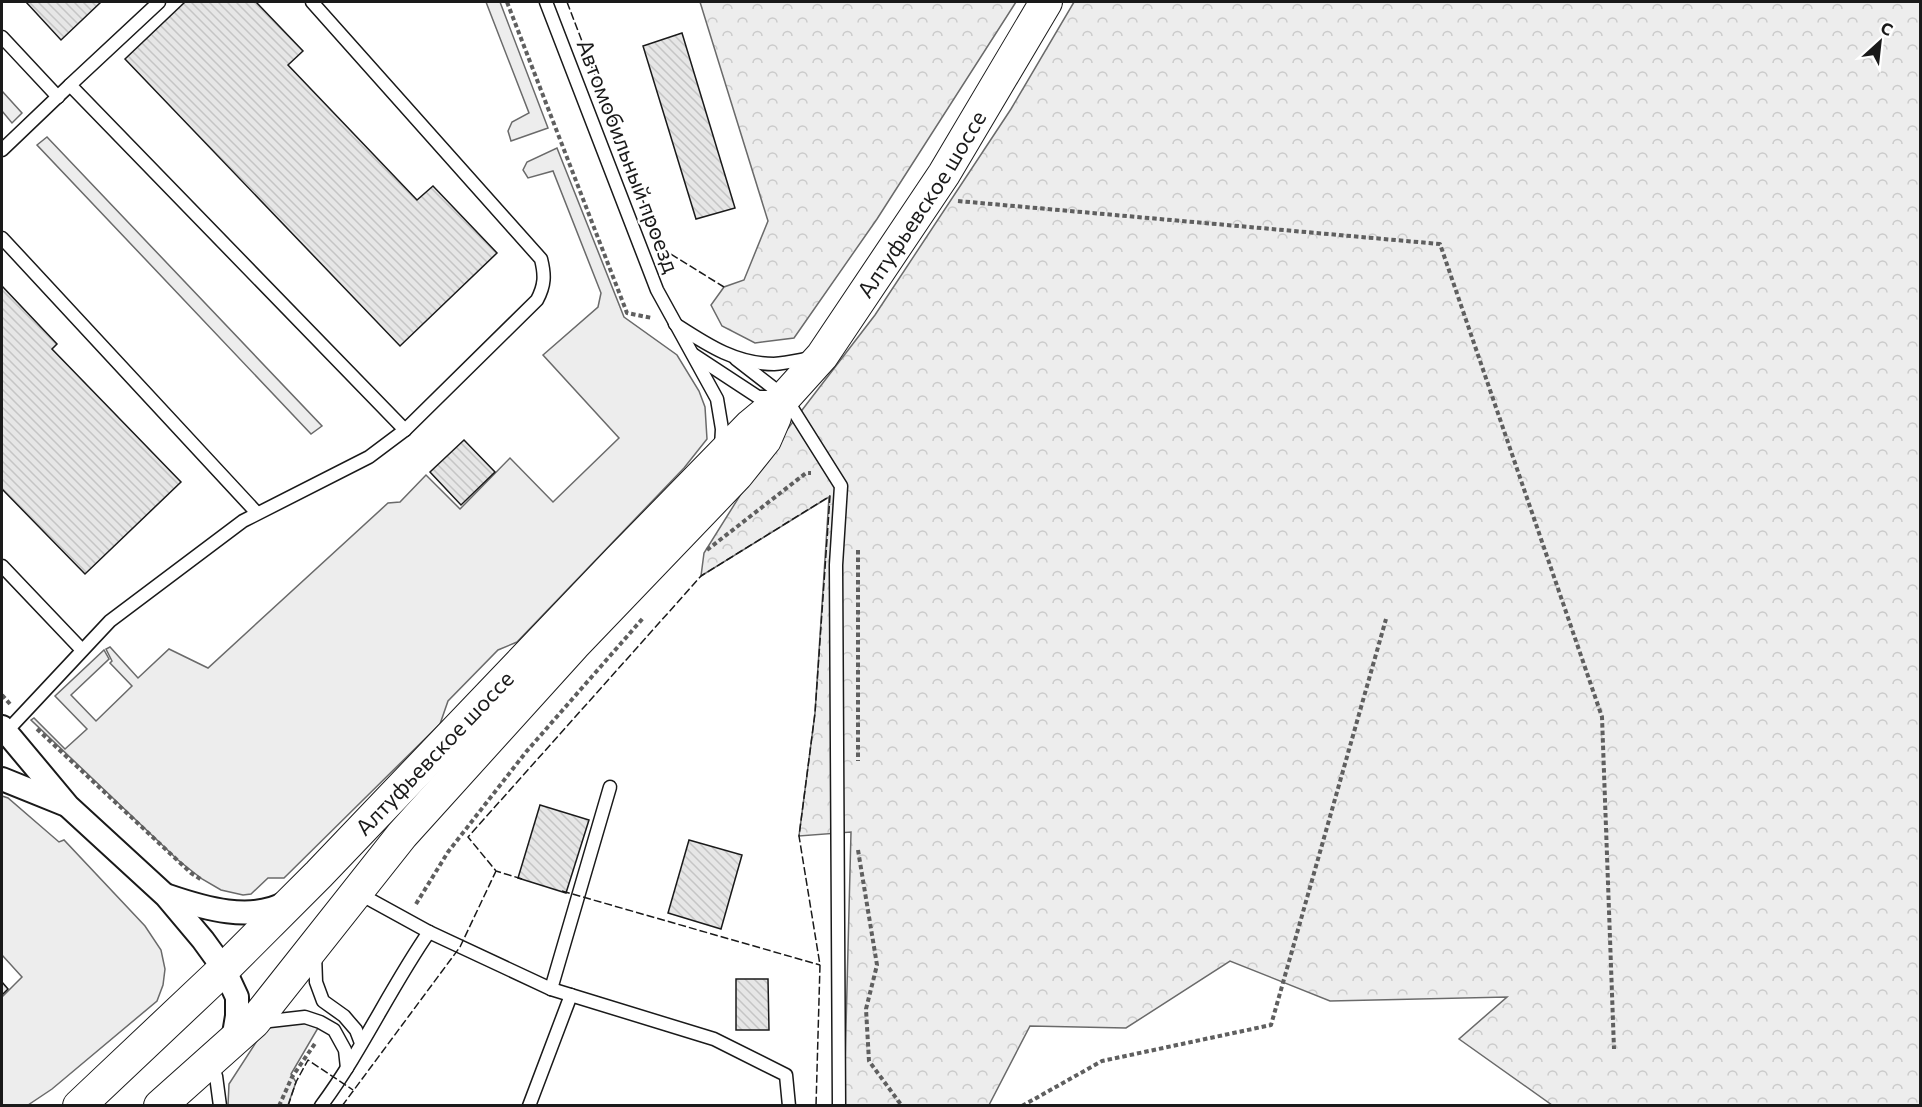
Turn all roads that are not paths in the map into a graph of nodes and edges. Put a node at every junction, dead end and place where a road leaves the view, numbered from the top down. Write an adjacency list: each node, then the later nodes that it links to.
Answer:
1 (159, 2): 6 (lane)
2 (312, 2): 15 (lane)
3 (546, 2): 10 (lane, Автомобильный проезд)
4 (1046, 2): 12 (street, Алтуфьевское шоссе)
5 (2, 37): 7 (lane)
6 (70, 85): 7 (lane); 15 (lane)
7 (58, 97): 8 (lane)
8 (2, 150)
9 (2, 237): 17 (lane)
10 (674, 323): 11 (lane, Автомобильный проезд); 13 (lane)
11 (690, 352): 14 (lane); 16 (lane, Автомобильный проезд)
12 (822, 356): 13 (lane); 14 (street, Алтуфьевское шоссе)
13 (736, 359): 14 (lane)
14 (785, 397): 16 (street, Алтуфьевское шоссе); 24 (street, Алтуфьевское шоссе); 42 (lane)
15 (405, 430): 17 (lane)
16 (719, 457): 25 (street, Алтуфьевское шоссе)
17 (257, 513): 19 (lane)
18 (2, 566): 19 (lane)
19 (82, 650): 20 (lane)
20 (4, 729): 23 (street)
21 (2, 779): 23 (street)
22 (610, 786): 30 (lane)
23 (68, 806): 26 (street)
24 (356, 892): 27 (lane); 28 (street, Алтуфьевское шоссе)
25 (300, 894): 26 (street); 29 (street, Алтуфьевское шоссе)
26 (166, 896): 29 (street)
27 (429, 932): 30 (lane); 33 (lane)
28 (314, 946): 32 (street, Алтуфьевское шоссе); 33 (lane)
29 (224, 969): 32 (street); 36 (street, Алтуфьевское шоссе)
30 (551, 989): 31 (lane)
31 (571, 995): 40 (lane); 41 (lane)
32 (243, 1031): 34 (lane); 35 (street); 37 (street, Алтуфьевское шоссе)
33 (361, 1043): 34 (lane)
34 (347, 1068): 39 (lane)
35 (218, 1091): 38 (street)
36 (79, 1106)
37 (160, 1106)
38 (191, 1106)
39 (321, 1106)
40 (530, 1106)
41 (789, 1106)
42 (839, 1106)

